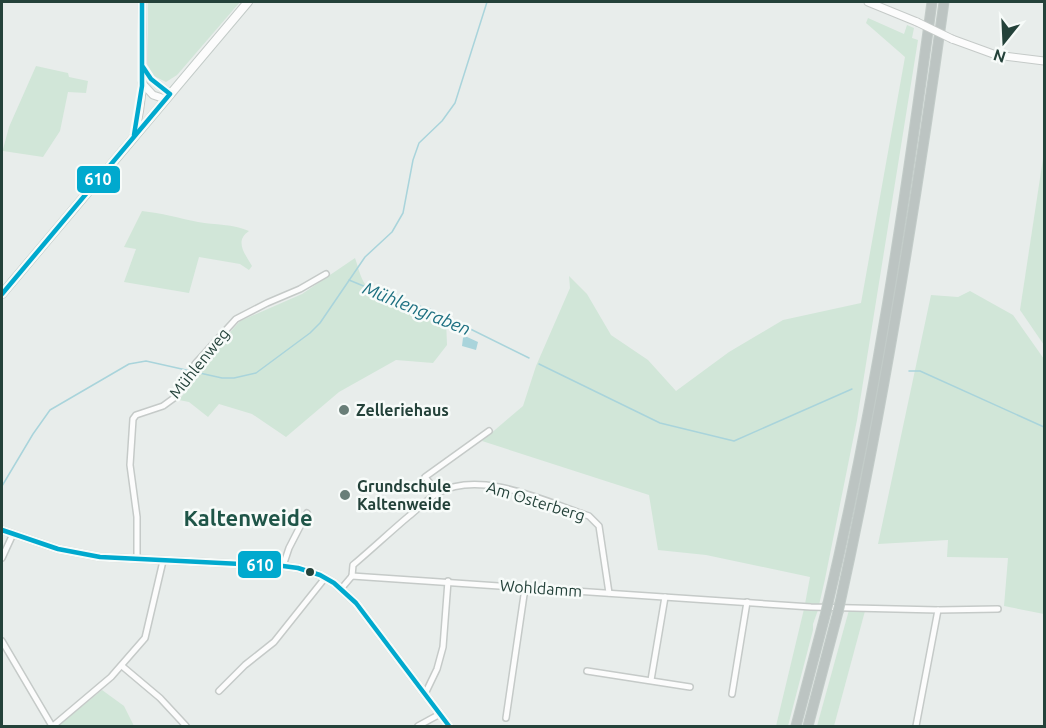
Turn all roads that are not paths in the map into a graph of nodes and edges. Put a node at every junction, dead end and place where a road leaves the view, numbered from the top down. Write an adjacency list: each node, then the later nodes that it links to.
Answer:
1 (142, 2): 7 (street)
2 (248, 2): 9 (main road)
3 (868, 2): 6 (street, bridge)
4 (932, 2): 46 (highway)
5 (944, 2): 47 (highway)
6 (1044, 61)
7 (143, 66): 8 (street); 9 (street)
8 (142, 82): 9 (street); 10 (street)
9 (168, 97): 10 (main road)
10 (133, 138): 12 (main road)
11 (326, 274): 19 (street, Mühlenweg)
12 (2, 294)
13 (489, 431): 14 (street)
14 (438, 493): 22 (street, Am Osterberg); 27 (street, Am Osterberg)
15 (307, 513): 21 (street)
16 (2, 530): 17 (street)
17 (13, 534): 18 (street); 19 (street)
18 (2, 558)
19 (137, 559): 20 (street)
20 (163, 561): 21 (street); 33 (street)
21 (283, 566): 23 (street)
22 (352, 576): 24 (street, Wohldamm); 26 (street)
23 (325, 578): 26 (street); 37 (street)
24 (448, 582): 25 (street, Wohldamm); 38 (street)
25 (525, 588): 27 (street, Wohldamm); 41 (street)
26 (340, 589): 38 (street)
27 (609, 593): 28 (street, Wohldamm)
28 (665, 597): 29 (street, Wohldamm); 35 (street)
29 (747, 602): 31 (street, Wohldamm); 39 (street)
30 (998, 609): 31 (street, Wohldamm)
31 (938, 610): 48 (street)
32 (2, 641): 42 (street)
33 (122, 666): 42 (street); 43 (street)
34 (587, 671): 35 (street)
35 (651, 680): 36 (street)
36 (690, 687)
37 (219, 691)
38 (425, 694): 40 (street)
39 (732, 694)
40 (440, 714): 44 (street); 45 (street)
41 (506, 718)
42 (52, 726)
43 (186, 726)
44 (418, 726)
45 (449, 726)
46 (796, 726)
47 (808, 726)
48 (916, 726)

